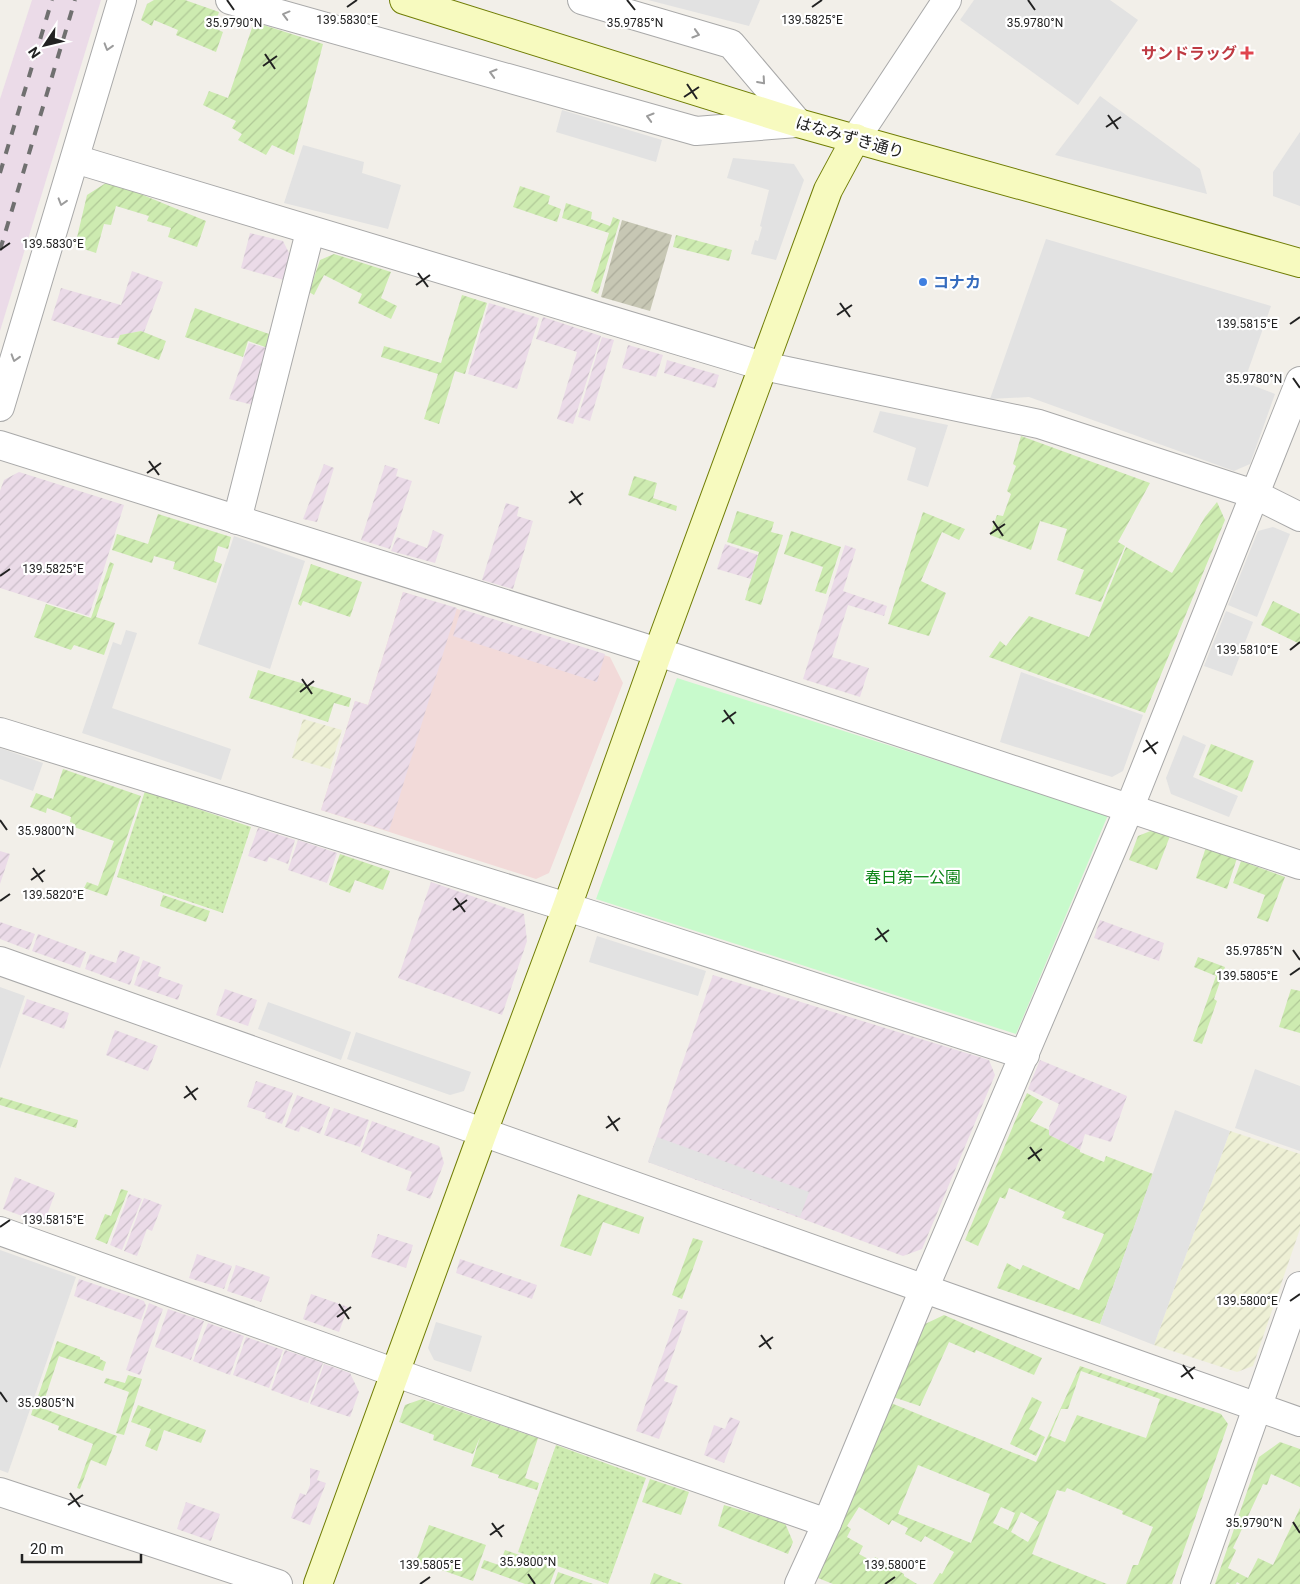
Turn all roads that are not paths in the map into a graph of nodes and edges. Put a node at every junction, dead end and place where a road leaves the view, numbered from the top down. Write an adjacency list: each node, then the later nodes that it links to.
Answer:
1 (122, 0): 8 (street, one-way to 8)
2 (230, 0): 6 (street, one-way to 2)
3 (404, 0): 6 (street, はなみずき通り)
4 (582, 0): 6 (street, one-way to 6)
5 (947, 0): 7 (street)
6 (798, 123): 7 (street, はなみずき通り)
7 (856, 138): 10 (street, はなみずき通り); 11 (street)
8 (75, 159): 9 (street); 13 (street, one-way to 13)
9 (310, 232): 11 (street); 17 (street)
10 (1300, 262)
11 (763, 366): 15 (street); 18 (street)
12 (1300, 381): 15 (street)
13 (0, 407)
14 (0, 446): 17 (street)
15 (1254, 494): 16 (street); 20 (street)
16 (1300, 517)
17 (237, 520): 18 (street)
18 (658, 652): 20 (street); 22 (street)
19 (0, 732): 22 (street)
20 (1129, 809): 21 (street); 24 (street)
21 (1300, 865)
22 (567, 907): 24 (street); 25 (street)
23 (0, 961): 25 (street)
24 (1025, 1055): 28 (street)
25 (483, 1132): 28 (street); 29 (street)
26 (0, 1231): 29 (street)
27 (1300, 1286): 30 (street)
28 (924, 1288): 30 (street); 33 (street)
29 (396, 1373): 33 (street); 35 (street)
30 (1257, 1408): 31 (street); 37 (street)
31 (1300, 1422)
32 (0, 1492): 34 (street)
33 (827, 1524): 36 (street)
34 (278, 1584)
35 (318, 1584)
36 (799, 1584)
37 (1195, 1584)

